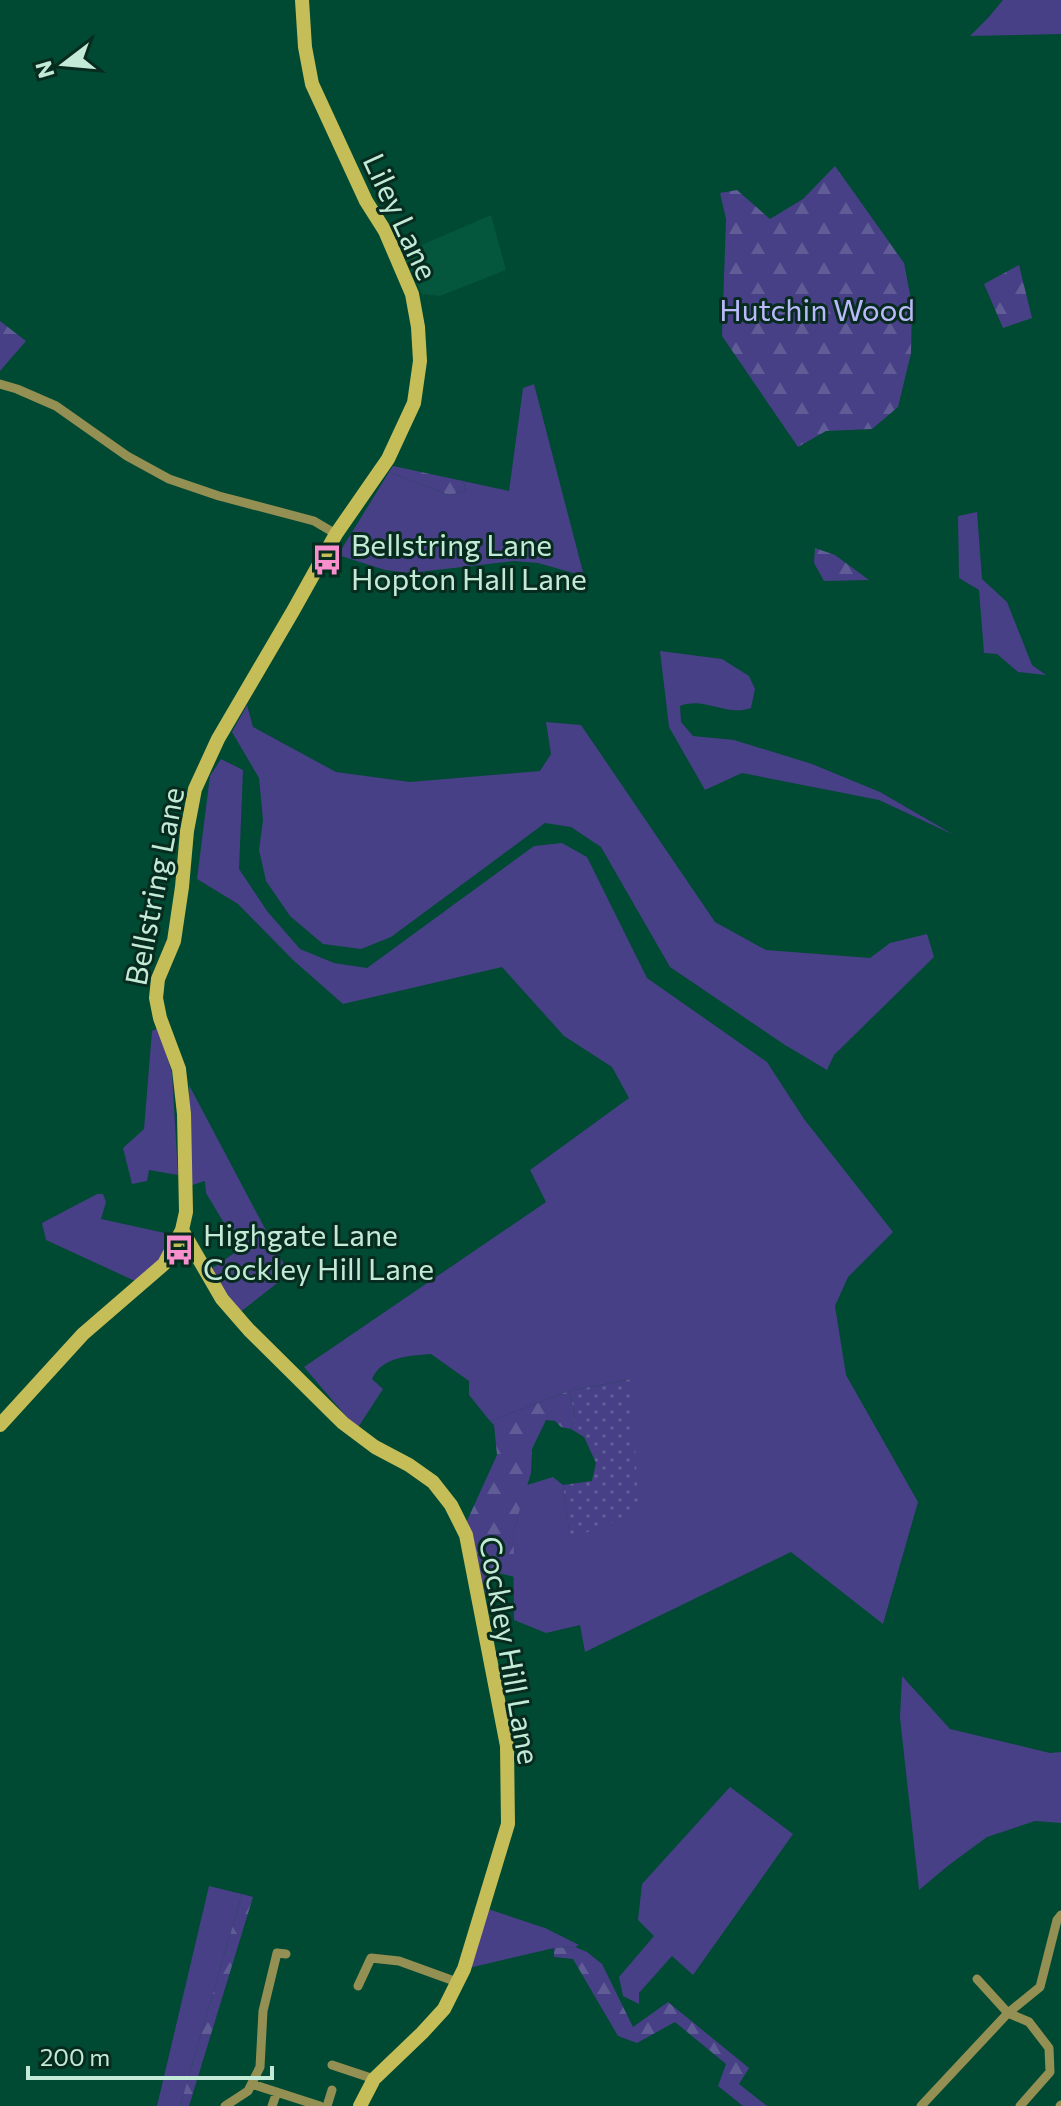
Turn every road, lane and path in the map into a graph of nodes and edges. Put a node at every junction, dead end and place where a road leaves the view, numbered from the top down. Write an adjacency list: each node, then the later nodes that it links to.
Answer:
1 (302, 0): 3 (main road, Liley Lane)
2 (0, 384): 3 (street)
3 (336, 534): 4 (main road, Bellstring Lane)
4 (182, 1230): 5 (main road); 9 (main road, Cockley Hill Lane)
5 (0, 1425)
6 (1061, 1915): 11 (street)
7 (286, 1954): 14 (street)
8 (977, 1979): 11 (street)
9 (457, 1982): 10 (street); 13 (main road, Cockley Hill Lane)
10 (358, 1986)
11 (1008, 2013): 22 (street); 23 (street)
12 (332, 2065): 13 (street)
13 (374, 2079): 21 (main road, Cockley Hill Lane)
14 (252, 2084): 16 (street); 17 (street)
15 (332, 2090): 20 (street)
16 (277, 2092): 18 (street); 19 (street)
17 (225, 2106)
18 (272, 2106)
19 (320, 2106)
20 (327, 2106)
21 (360, 2106)
22 (921, 2106)
23 (1020, 2106)

